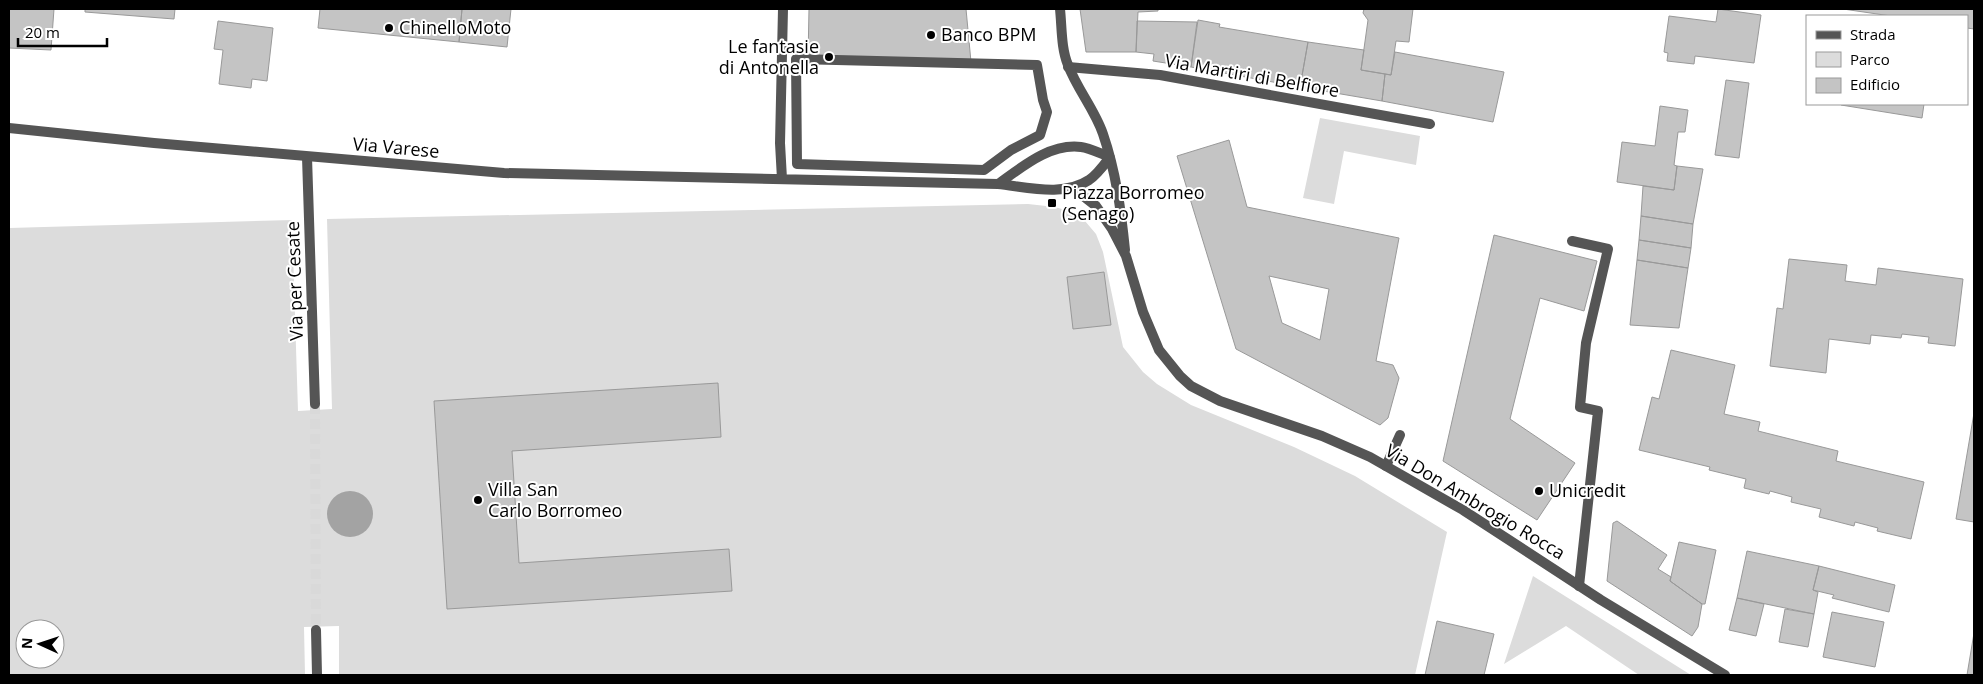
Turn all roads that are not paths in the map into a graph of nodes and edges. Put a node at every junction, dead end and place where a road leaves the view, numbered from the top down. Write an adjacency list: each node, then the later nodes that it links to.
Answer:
1 (783, 9): 9 (street)
2 (1060, 9): 4 (street)
3 (971, 62): 3 (street)
4 (1068, 67): 5 (street, Via Martiri di Belfiore); 8 (street)
5 (1430, 124)
6 (9, 128): 7 (street, Via Varese)
7 (307, 157): 9 (street, Via Varese); 14 (street, Via per Cesate)
8 (1110, 157): 10 (street); 11 (street); 13 (street)
9 (782, 179): 10 (street, Via Varese)
10 (998, 184): 11 (street, Via Varese)
11 (1072, 188): 13 (street)
12 (1572, 241): 17 (street)
13 (1126, 256): 16 (street, Via Don Ambrogio Rocca)
14 (315, 404)
15 (1400, 435): 16 (street)
16 (1386, 466): 17 (street, Via Don Ambrogio Rocca)
17 (1579, 586): 20 (street, Via Don Ambrogio Rocca)
18 (316, 630): 19 (street)
19 (317, 675)
20 (1725, 675)

